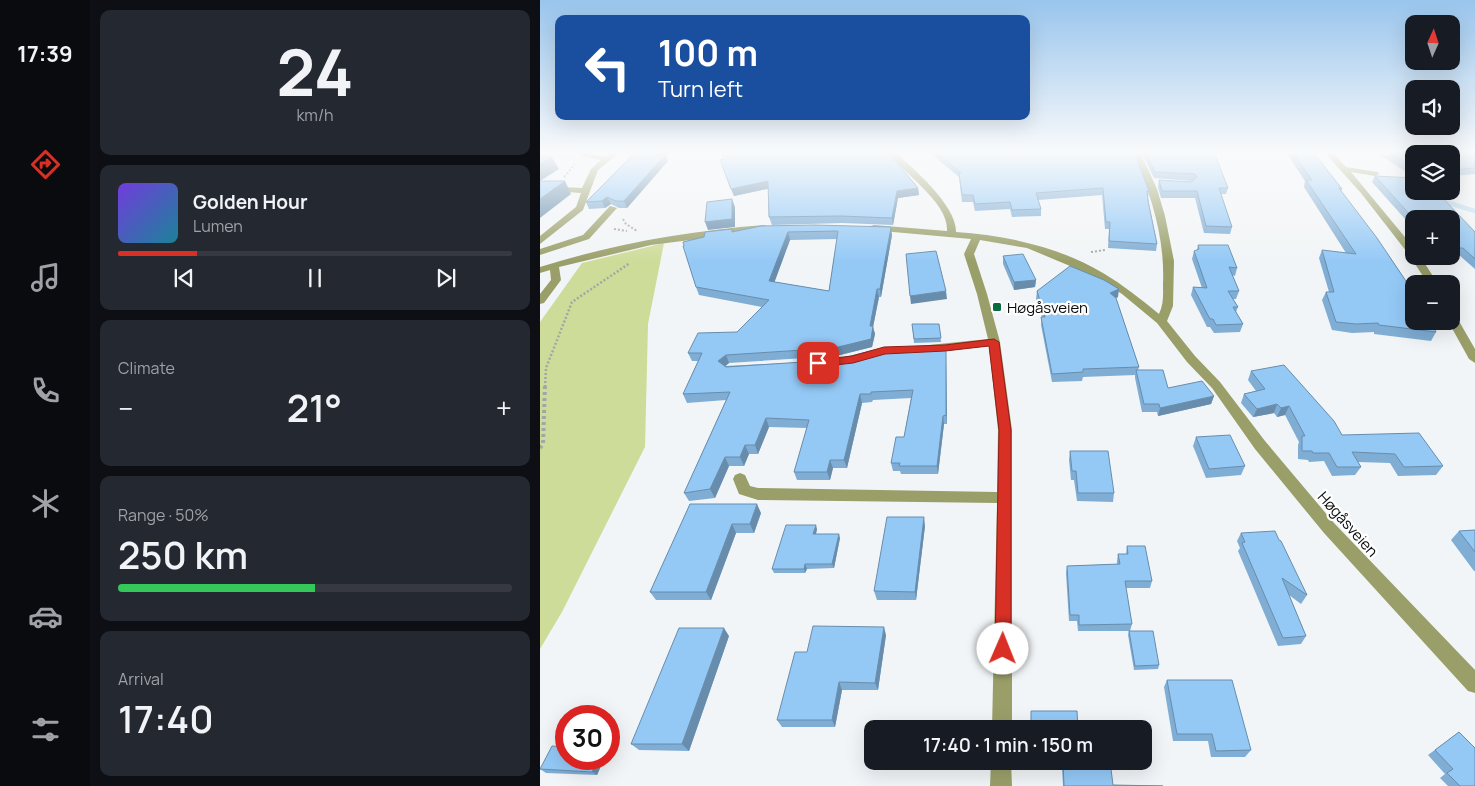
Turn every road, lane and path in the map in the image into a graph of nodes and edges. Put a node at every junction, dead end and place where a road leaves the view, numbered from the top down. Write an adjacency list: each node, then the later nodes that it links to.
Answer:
1 (550, 189): 5 (street)
2 (925, 189): 9 (street)
3 (1156, 189): 18 (street)
4 (1361, 189): 13 (street)
5 (585, 191): 12 (street)
6 (610, 209): 11 (path); 14 (street)
7 (861, 227): 9 (street, Høgåsveien)
8 (770, 228): 11 (street)
9 (951, 234): 10 (street, Høgåsveien)
10 (977, 237): 18 (street, Høgåsveien); 20 (street)
11 (656, 240): 15 (street); 23 (path)
12 (540, 242)
13 (1405, 244)
14 (540, 252)
15 (554, 266): 16 (street); 17 (street)
16 (540, 270)
17 (540, 301)
18 (1161, 321): 26 (street, Høgåsveien)
19 (1459, 330): 22 (street)
20 (994, 342): 21 (street); 25 (street)
21 (919, 349)
22 (1475, 359)
23 (540, 448)
24 (740, 479): 25 (street)
25 (1005, 498): 27 (street)
26 (1475, 684)
27 (1002, 720)
28 (1001, 770): 29 (street)
29 (1001, 786)

